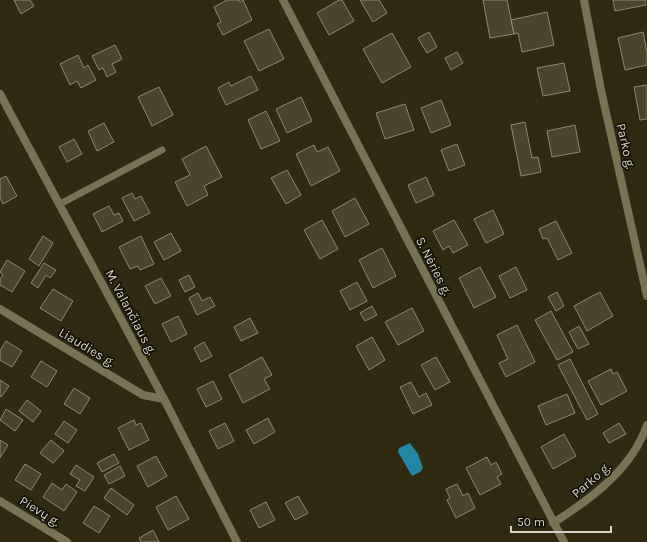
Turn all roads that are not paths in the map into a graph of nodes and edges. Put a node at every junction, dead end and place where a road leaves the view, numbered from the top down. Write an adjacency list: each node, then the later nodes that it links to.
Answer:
1 (283, 0): 11 (street, S. Nėries g.)
2 (584, 0): 6 (street, Parko g.)
3 (0, 94): 5 (street, M. Valančiaus g.)
4 (162, 150): 5 (lane)
5 (60, 204): 8 (street, M. Valančiaus g.)
6 (647, 296)
7 (0, 308): 8 (street, Liaudies g.)
8 (164, 399): 13 (street, M. Valančiaus g.)
9 (647, 425): 11 (street, Parko g.)
10 (0, 501): 12 (street, Pievų g.)
11 (554, 523): 14 (street, S. Nėries g.)
12 (67, 542)
13 (237, 542)
14 (564, 542)

